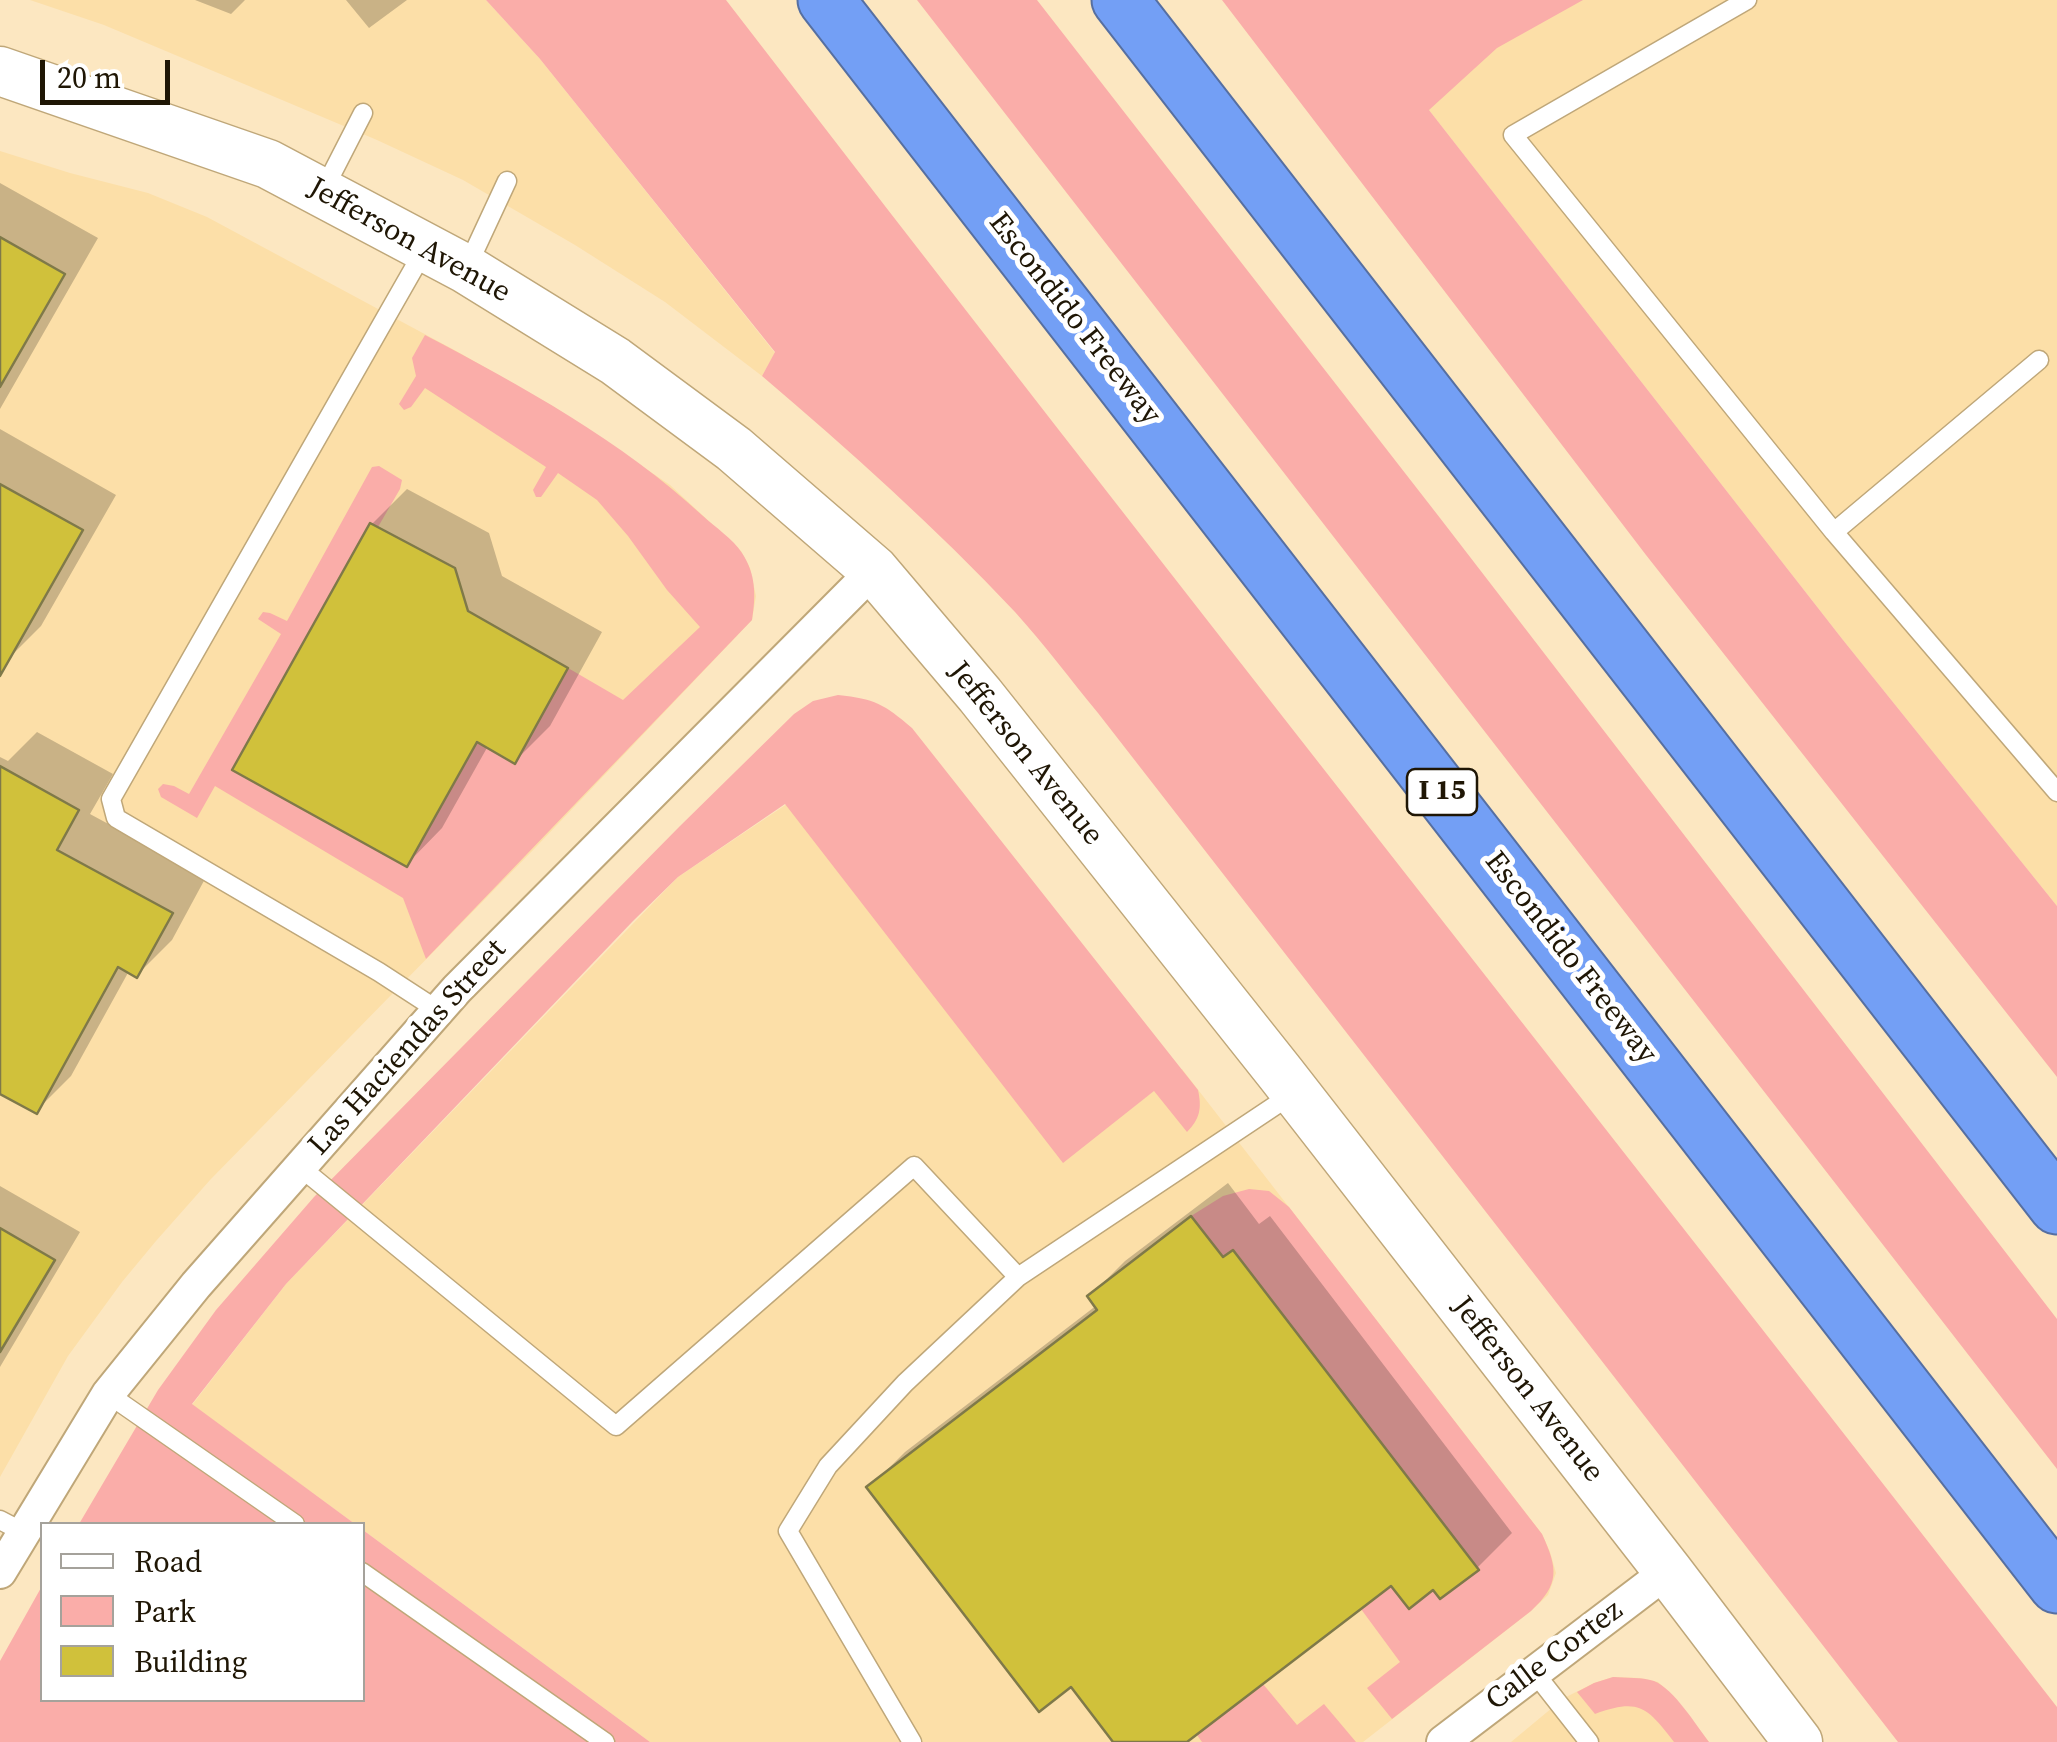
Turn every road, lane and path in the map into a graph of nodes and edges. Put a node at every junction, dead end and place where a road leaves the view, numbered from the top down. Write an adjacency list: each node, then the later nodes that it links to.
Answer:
1 (826, 0): 24 (highway, Escondido Freeway / I 15)
2 (1120, 0): 16 (highway)
3 (1747, 0): 10 (lane)
4 (0, 71): 7 (main road, Jefferson Avenue)
5 (363, 113): 7 (lane)
6 (508, 182): 8 (lane)
7 (322, 193): 8 (main road, Jefferson Avenue)
8 (446, 258): 11 (main road, Jefferson Avenue); 13 (lane)
9 (2038, 360): 10 (lane)
10 (1834, 532): 12 (lane)
11 (874, 570): 13 (street, Las Haciendas Street); 14 (main road, Jefferson Avenue)
12 (2057, 792)
13 (438, 1011): 15 (street, Las Haciendas Street)
14 (1294, 1092): 17 (lane); 21 (main road, Jefferson Avenue)
15 (300, 1167): 17 (lane); 18 (street, Las Haciendas Street)
16 (2057, 1206)
17 (1018, 1276): 27 (lane)
18 (108, 1394): 19 (lane); 20 (street, Las Haciendas Street)
19 (292, 1522)
20 (12, 1526): 22 (street, Las Haciendas Street)
21 (1668, 1571): 25 (street, Calle Cortez); 30 (main road, Jefferson Avenue)
22 (0, 1572)
23 (365, 1574): 26 (lane)
24 (2057, 1585)
25 (1534, 1672): 28 (street, Calle Cortez); 29 (lane)
26 (604, 1742)
27 (912, 1742)
28 (1443, 1742)
29 (1589, 1742)
30 (1798, 1742)

